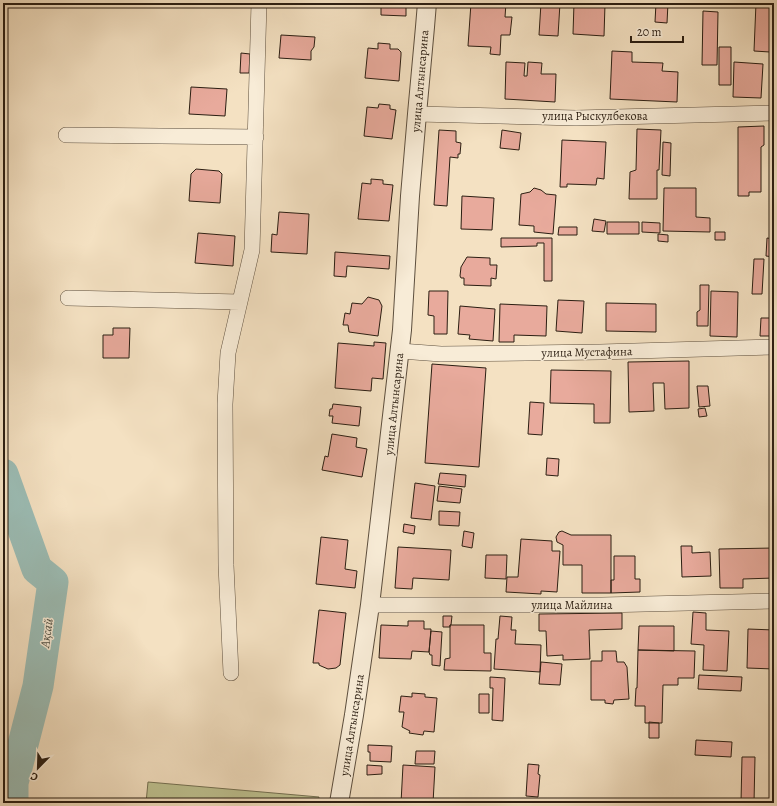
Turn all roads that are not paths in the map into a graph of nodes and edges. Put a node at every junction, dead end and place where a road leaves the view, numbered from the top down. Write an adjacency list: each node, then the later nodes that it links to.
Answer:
1 (259, 3): 6 (street)
2 (427, 3): 4 (street, улица Алтынсарина)
3 (774, 113): 4 (street, улица Рыскулбекова)
4 (417, 114): 10 (street, улица Алтынсарина)
5 (66, 135): 6 (street)
6 (256, 136): 8 (street)
7 (68, 298): 8 (street)
8 (240, 302): 13 (street)
9 (774, 347): 10 (street, улица Мустафина)
10 (400, 352): 12 (street, улица Алтынсарина)
11 (774, 601): 12 (street, улица Майлина)
12 (370, 605): 14 (street, улица Алтынсарина)
13 (231, 673)
14 (339, 803)

